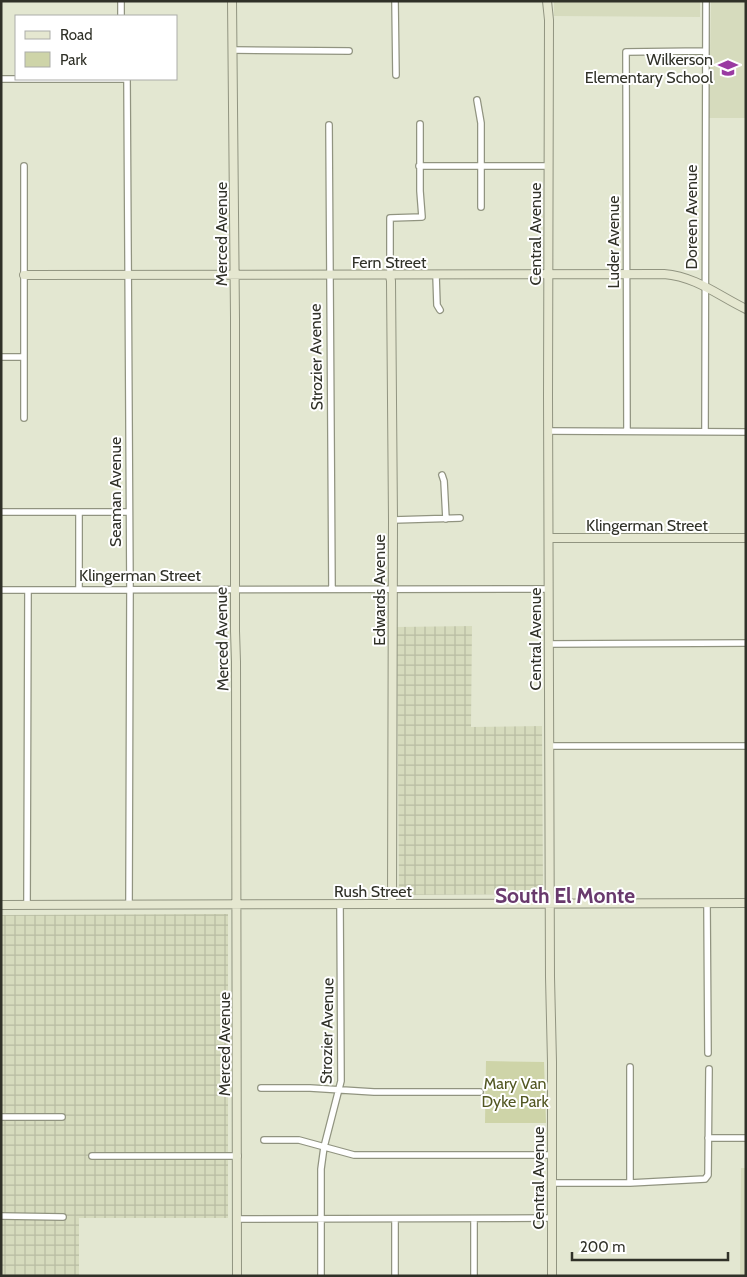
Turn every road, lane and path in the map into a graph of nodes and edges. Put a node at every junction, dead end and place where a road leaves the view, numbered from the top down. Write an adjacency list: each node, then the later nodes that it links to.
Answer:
1 (121, 1): 6 (street)
2 (232, 1): 7 (street, Merced Avenue)
3 (395, 1): 10 (street)
4 (547, 1): 20 (street, Central Avenue)
5 (706, 1): 9 (street, Doreen Avenue)
6 (122, 15)
7 (233, 50): 8 (street); 25 (street, Merced Avenue)
8 (349, 51)
9 (705, 52): 23 (street, Luder Avenue); 30 (street, Doreen Avenue)
10 (396, 75)
11 (1, 79): 12 (street)
12 (15, 79)
13 (127, 80): 24 (street, Seaman Avenue)
14 (477, 100): 19 (street)
15 (420, 124): 18 (street)
16 (329, 125): 26 (street, Strozier Avenue)
17 (24, 166): 28 (street)
18 (419, 166): 19 (street); 29 (street)
19 (480, 166): 20 (street); 21 (street)
20 (548, 166): 22 (street, Central Avenue)
21 (481, 207)
22 (548, 274): 23 (street, Fern Street); 27 (street, Fern Street); 36 (street, Central Avenue)
23 (627, 274): 30 (street, Fern Street); 37 (street, Luder Avenue)
24 (128, 275): 25 (street, Fern Street); 28 (street, Fern Street); 43 (street, Seaman Avenue)
25 (234, 275): 26 (street, Fern Street); 51 (street, Merced Avenue)
26 (329, 275): 29 (street, Fern Street); 52 (street, Strozier Avenue)
27 (436, 275): 29 (street, Fern Street); 32 (street)
28 (24, 276): 34 (street)
29 (390, 276): 46 (street, Edwards Avenue)
30 (705, 286): 31 (street, Fern Street); 38 (street, Doreen Avenue)
31 (746, 309)
32 (440, 310)
33 (1, 357): 34 (street)
34 (24, 357): 35 (street)
35 (24, 418)
36 (548, 432): 37 (street); 47 (street, Central Avenue)
37 (627, 432): 38 (street)
38 (705, 432): 39 (street)
39 (746, 432)
40 (442, 475): 45 (street)
41 (1, 512): 42 (street)
42 (79, 512): 43 (street); 49 (street)
43 (129, 512): 50 (street, Seaman Avenue)
44 (460, 518): 45 (street)
45 (446, 519): 46 (street)
46 (393, 520): 56 (street, Edwards Avenue)
47 (549, 538): 48 (street, Klingerman Street); 53 (street, Central Avenue)
48 (746, 538)
49 (79, 589): 50 (street, Klingerman Street); 55 (street, Klingerman Street)
50 (130, 589): 51 (street, Klingerman Street); 63 (street, Seaman Avenue)
51 (235, 589): 52 (street, Klingerman Street); 64 (street, Merced Avenue)
52 (332, 589): 56 (street, Klingerman Street)
53 (549, 589): 56 (street, Klingerman Street); 58 (street, Central Avenue)
54 (1, 590): 55 (street, Klingerman Street)
55 (28, 590): 62 (street)
56 (393, 590): 66 (street, Edwards Avenue)
57 (746, 643): 58 (street)
58 (549, 644): 59 (street, Central Avenue)
59 (550, 746): 60 (street); 67 (street, Central Avenue)
60 (746, 746)
61 (746, 903): 68 (street, Rush Street)
62 (26, 904): 63 (street, Rush Street); 69 (street, Rush Street)
63 (129, 904): 64 (street, Rush Street)
64 (237, 904): 65 (street, Rush Street); 84 (street, Merced Avenue)
65 (340, 904): 66 (street, Rush Street); 74 (street, Strozier Avenue)
66 (392, 904): 67 (street, Rush Street)
67 (550, 904): 68 (street, Rush Street); 82 (street, Central Avenue)
68 (707, 904): 70 (street)
69 (1, 905)
70 (708, 1053)
71 (630, 1067): 86 (street)
72 (709, 1069): 78 (street)
73 (261, 1088): 74 (street)
74 (340, 1090): 75 (street); 81 (street, Strozier Avenue)
75 (480, 1092)
76 (1, 1117): 77 (street)
77 (62, 1117)
78 (708, 1138): 79 (street); 86 (street)
79 (746, 1138)
80 (264, 1140): 81 (street)
81 (324, 1147): 82 (street); 91 (street, Strozier Avenue)
82 (552, 1155): 85 (street, Central Avenue)
83 (92, 1156): 84 (street)
84 (238, 1156): 90 (street, Merced Avenue)
85 (552, 1183): 86 (street); 89 (street, Central Avenue)
86 (630, 1183)
87 (1, 1216): 88 (street)
88 (63, 1217)
89 (552, 1218): 93 (street); 98 (street, Central Avenue)
90 (237, 1219): 91 (street); 94 (street, Merced Avenue)
91 (321, 1219): 92 (street); 95 (street, Strozier Avenue)
92 (395, 1219): 93 (street); 96 (street)
93 (474, 1219): 97 (street)
94 (237, 1276)
95 (321, 1276)
96 (395, 1276)
97 (474, 1276)
98 (552, 1276)

